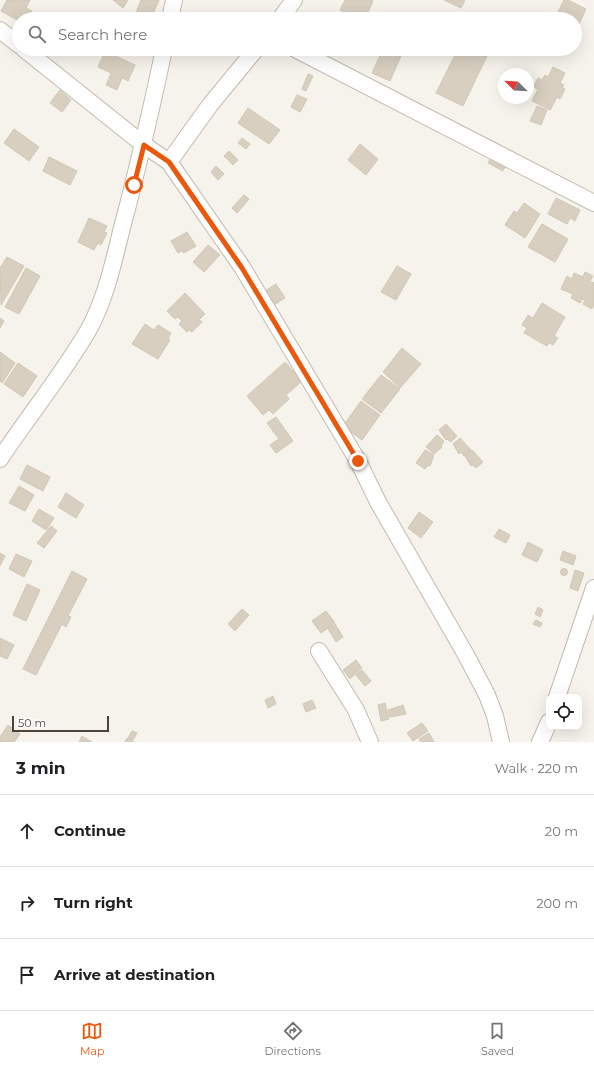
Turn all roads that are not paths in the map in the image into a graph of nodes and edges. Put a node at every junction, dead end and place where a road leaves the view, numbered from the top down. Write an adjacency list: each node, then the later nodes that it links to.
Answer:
1 (174, 0): 3 (street)
2 (294, 0): 4 (street)
3 (171, 12)
4 (285, 12)
5 (0, 30): 6 (street)
6 (12, 39)
7 (33, 56): 11 (street)
8 (163, 56): 11 (street)
9 (250, 56): 12 (street)
10 (309, 56): 13 (street)
11 (144, 145): 12 (street); 14 (street)
12 (169, 162): 20 (street)
13 (594, 203)
14 (0, 459)
15 (594, 588): 17 (street)
16 (319, 651): 19 (street)
17 (558, 694)
18 (546, 729): 21 (street)
19 (370, 742)
20 (501, 742)
21 (540, 742)

